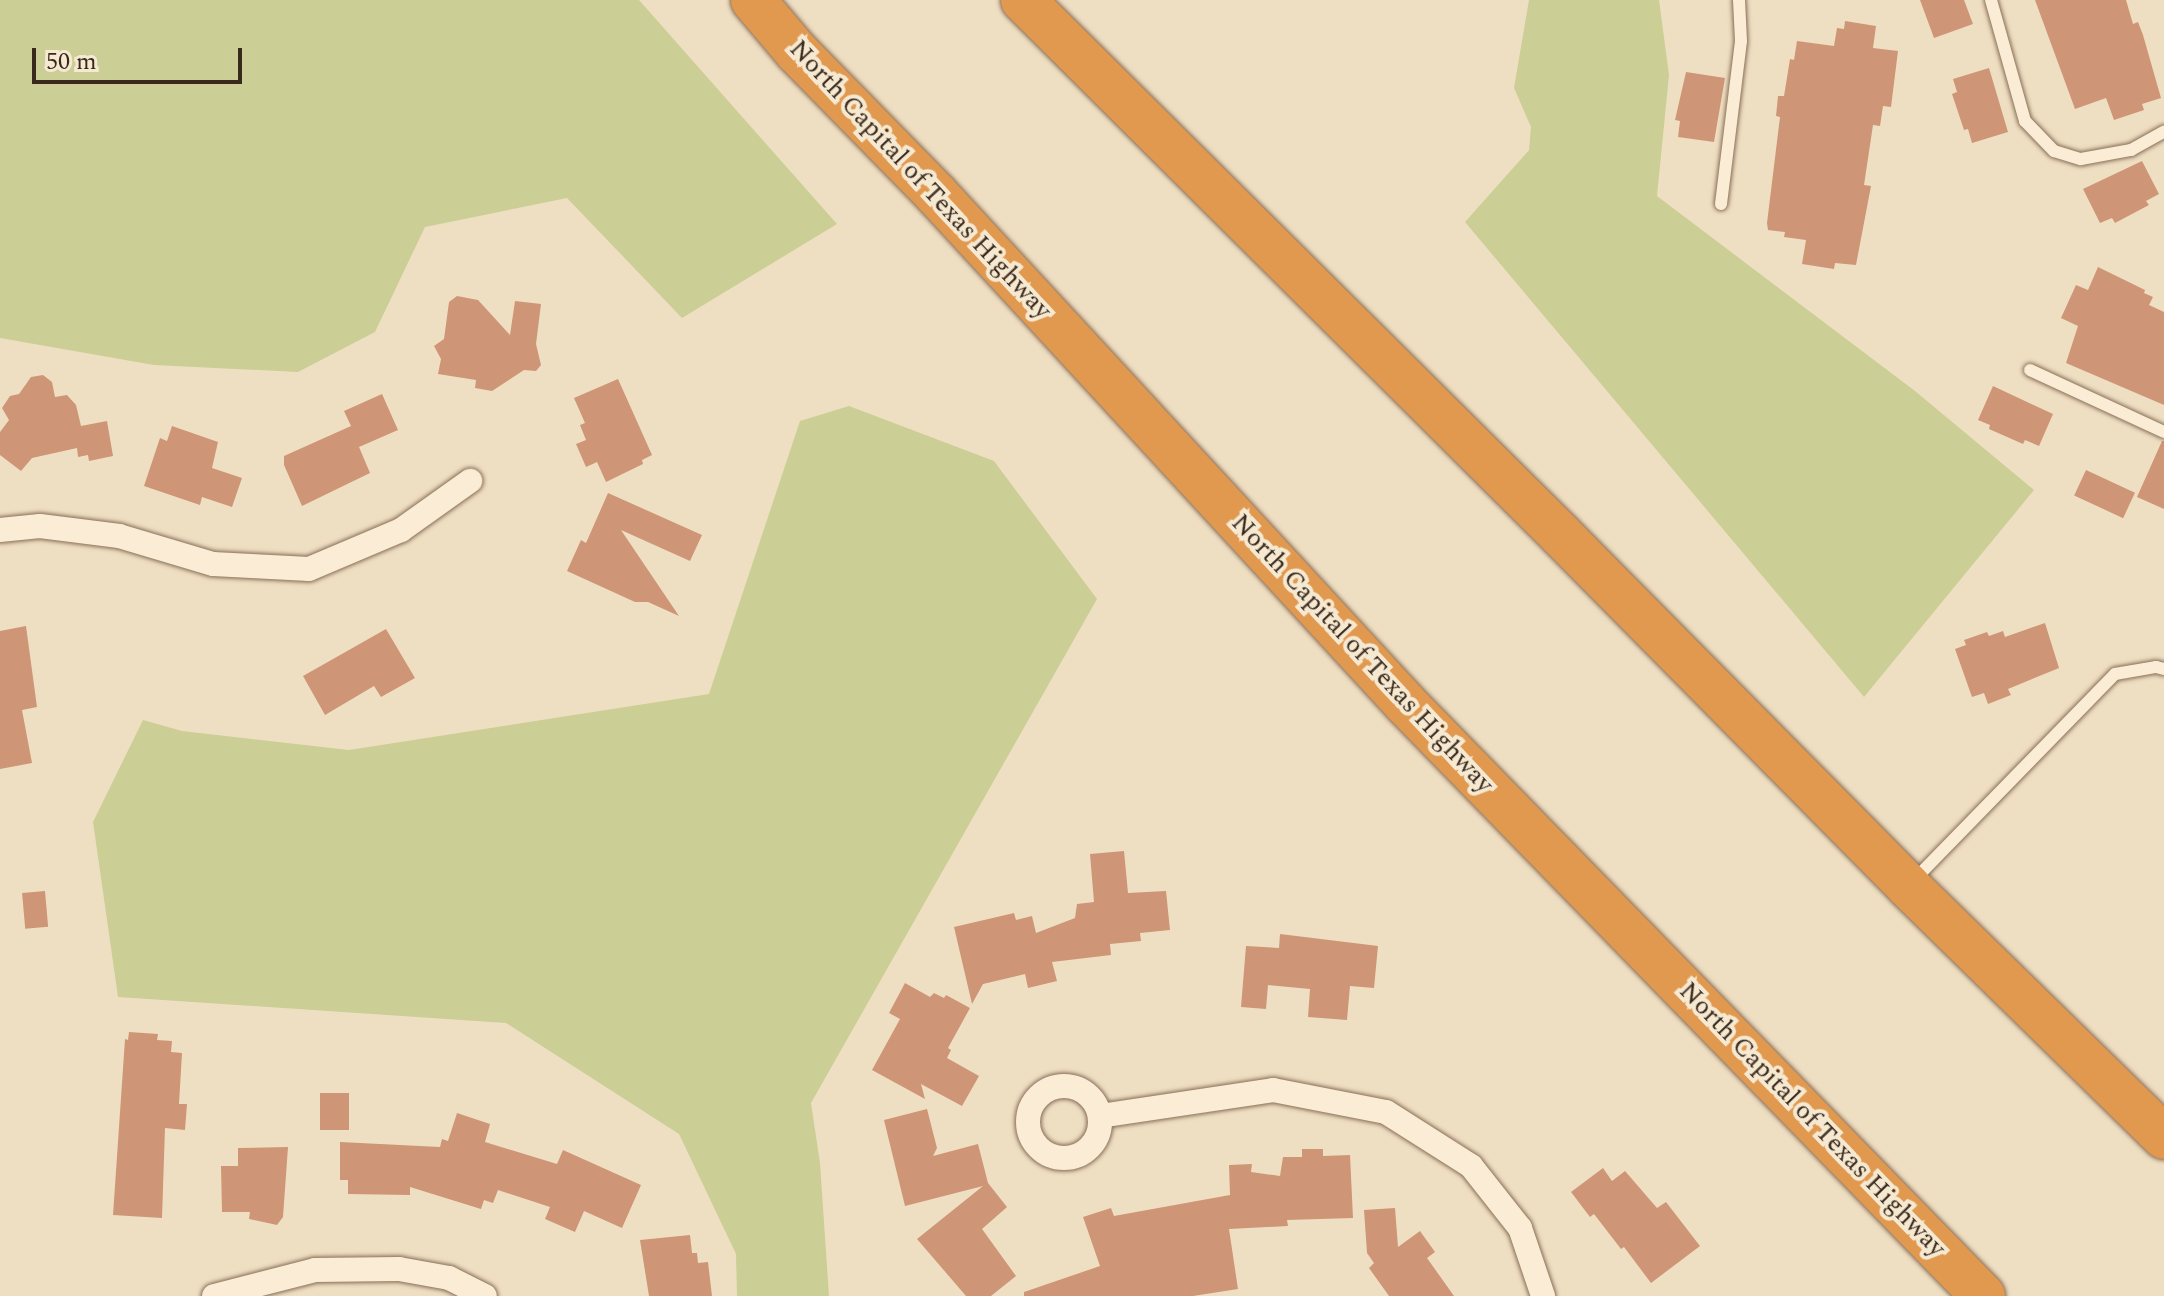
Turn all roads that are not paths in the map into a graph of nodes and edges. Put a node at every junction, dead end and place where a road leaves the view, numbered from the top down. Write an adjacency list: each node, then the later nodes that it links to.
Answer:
1 (753, 0): 18 (highway, North Capital of Texas Highway)
2 (1023, 0): 12 (highway)
3 (1739, 0): 6 (lane)
4 (1991, 0): 5 (lane)
5 (2164, 132)
6 (1721, 204)
7 (2030, 370): 8 (lane)
8 (2164, 432)
9 (470, 481): 10 (street)
10 (0, 530)
11 (2164, 669): 12 (lane)
12 (1908, 886): 14 (highway)
13 (1100, 1116): 17 (street)
14 (2164, 1137)
15 (214, 1296): 16 (street)
16 (485, 1296)
17 (1543, 1296)
18 (1983, 1296)

